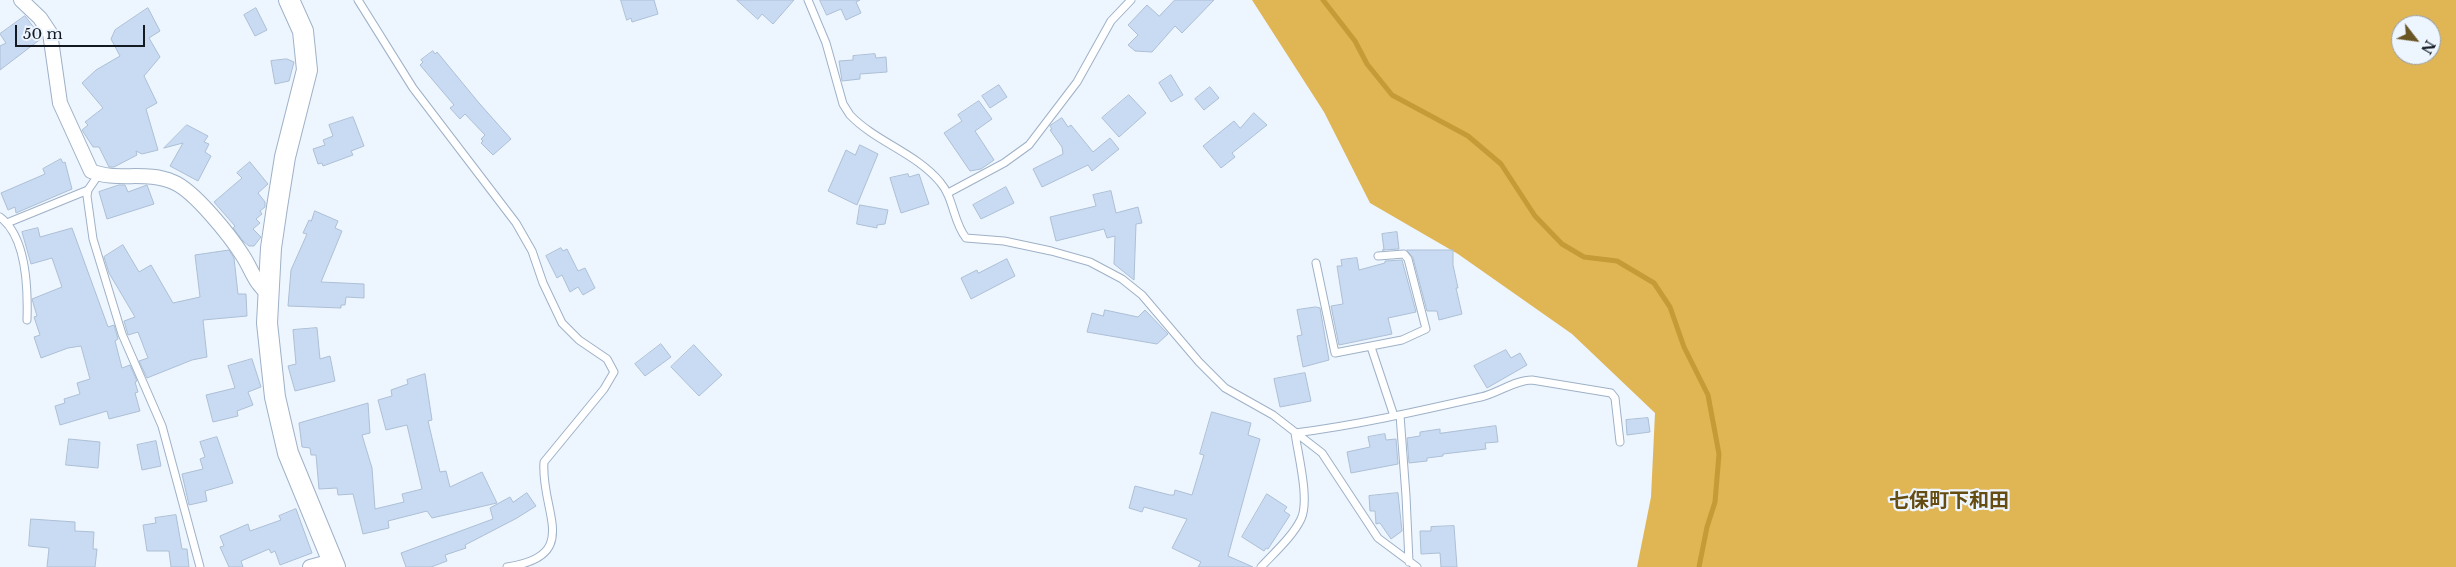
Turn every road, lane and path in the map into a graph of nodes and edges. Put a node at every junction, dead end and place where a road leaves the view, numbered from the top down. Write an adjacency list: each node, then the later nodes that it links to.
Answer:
1 (21, 0): 6 (street)
2 (289, 0): 13 (street)
3 (358, 0): 23 (lane)
4 (808, 0): 8 (lane)
5 (1131, 0): 8 (lane)
6 (99, 174): 7 (lane); 13 (street)
7 (88, 190): 10 (lane); 21 (lane)
8 (948, 193): 17 (lane)
9 (0, 217): 10 (lane)
10 (7, 222): 14 (lane)
11 (1378, 256): 15 (lane)
12 (1316, 263): 15 (lane)
13 (268, 293): 20 (street)
14 (27, 320)
15 (1370, 347): 16 (lane)
16 (1397, 416): 17 (lane); 18 (lane); 19 (lane)
17 (1295, 433): 19 (lane); 24 (lane)
18 (1620, 442)
19 (1409, 562): 25 (lane)
20 (334, 564): 22 (street)
21 (200, 567)
22 (310, 567)
23 (507, 567)
24 (1261, 567)
25 (1417, 567)

